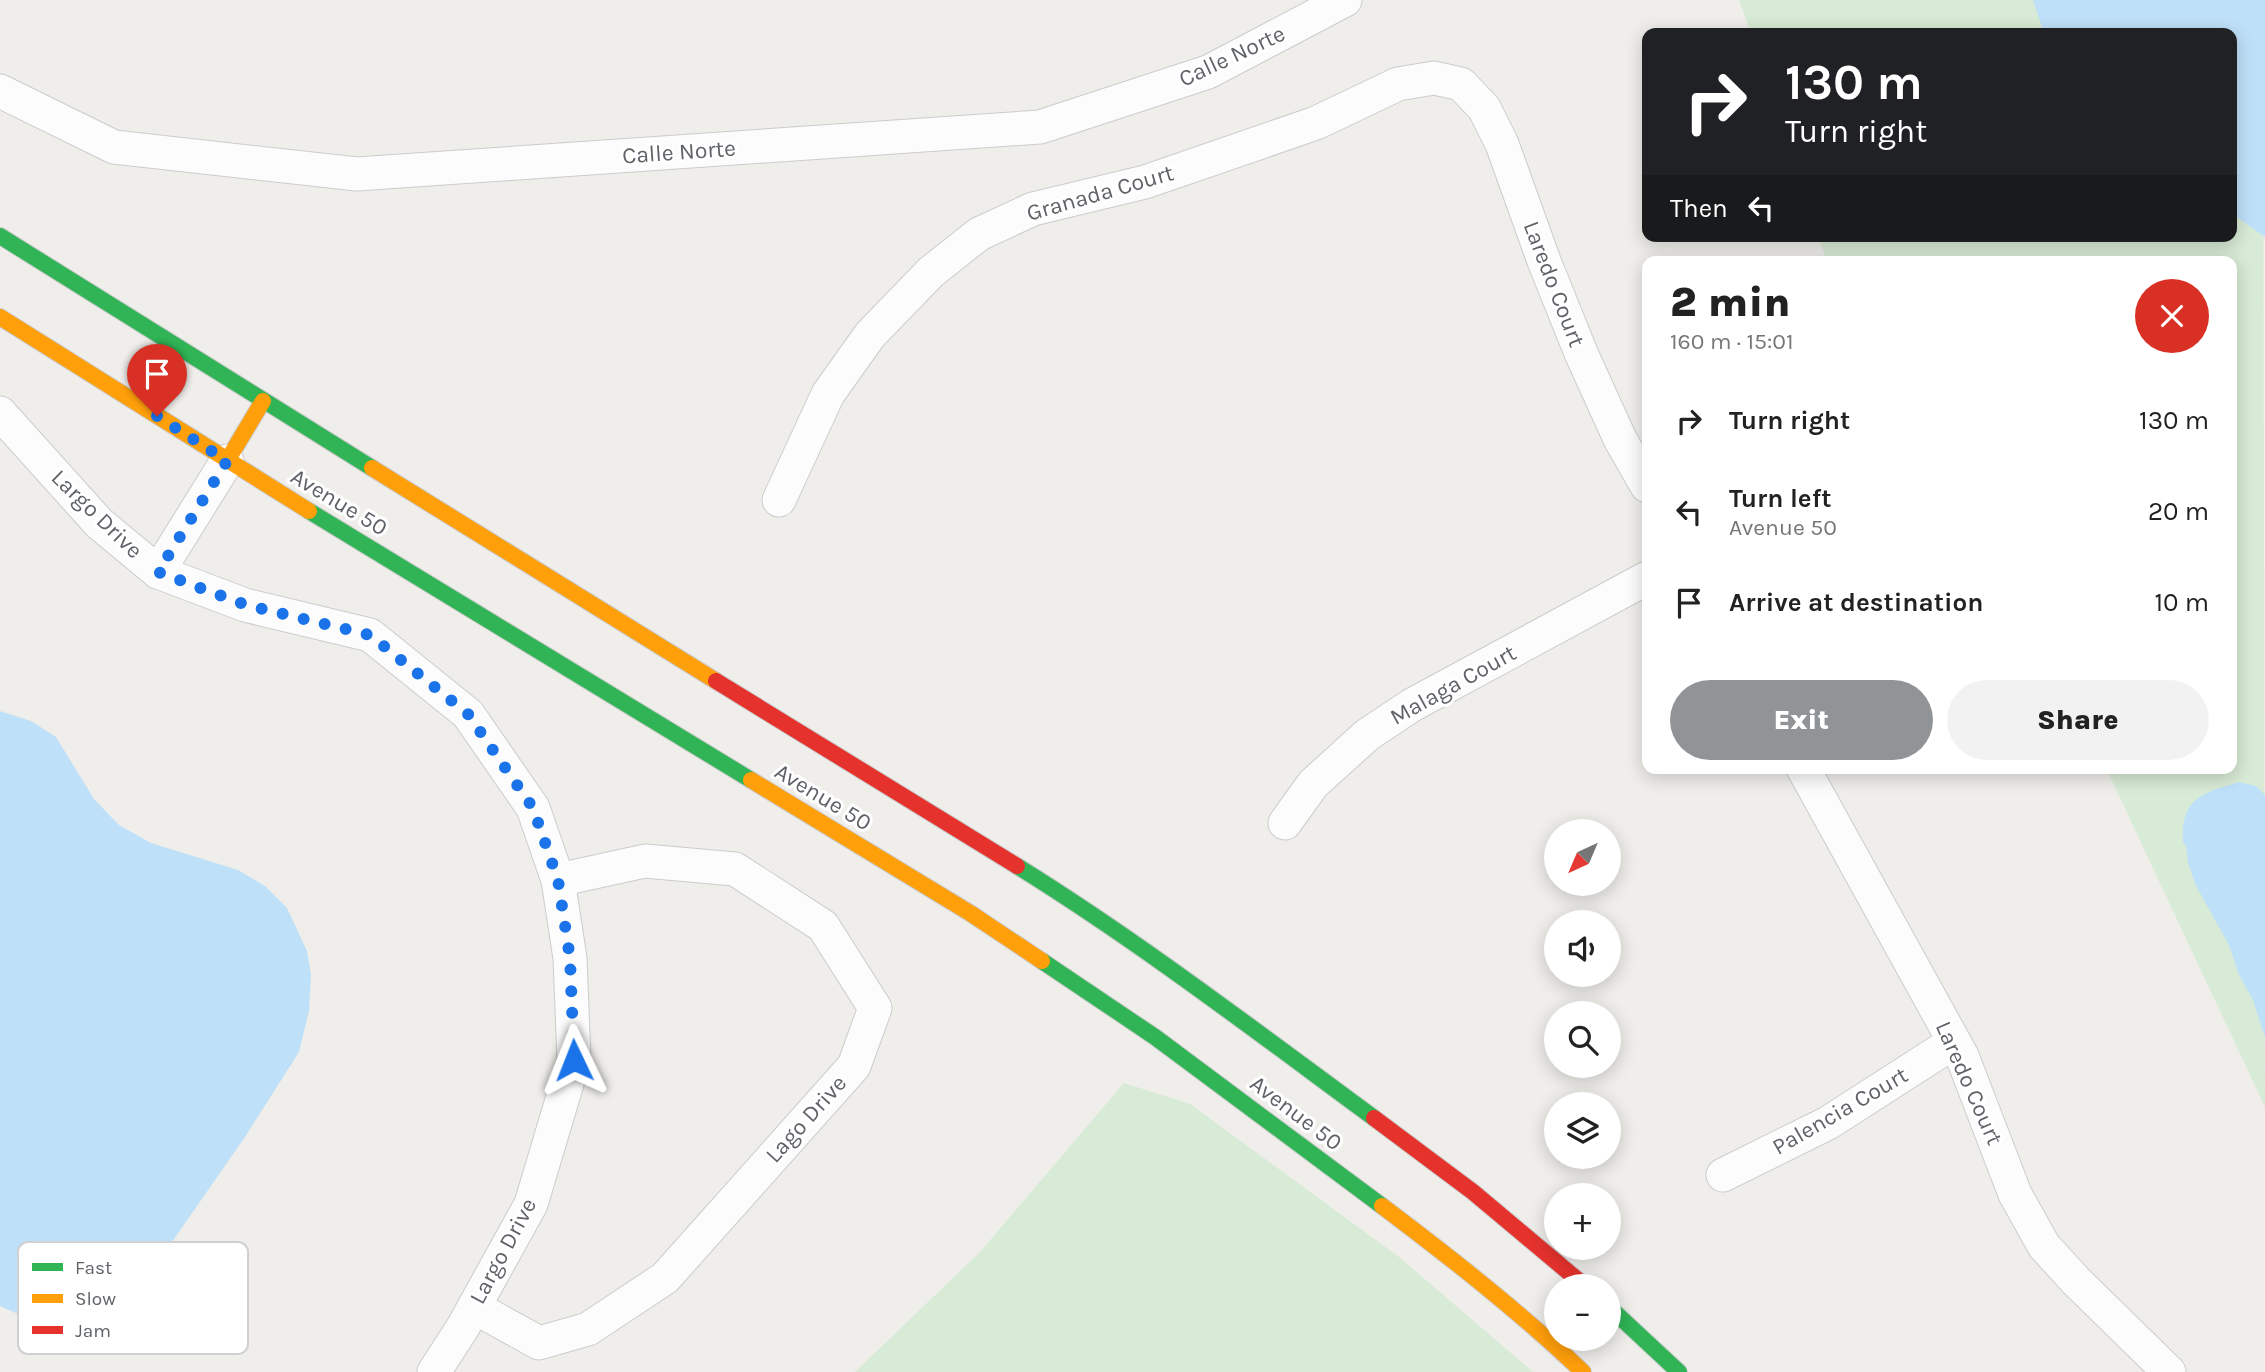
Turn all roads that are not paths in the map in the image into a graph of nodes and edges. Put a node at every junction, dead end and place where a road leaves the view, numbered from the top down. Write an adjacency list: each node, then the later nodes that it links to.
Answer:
1 (1345, 0): 3 (street, Calle Norte)
2 (1461, 84): 9 (street, Laredo Court); 10 (street, Granada Court)
3 (0, 91)
4 (0, 236): 6 (main road, Avenue 50)
5 (0, 317): 8 (main road, Avenue 50)
6 (263, 401): 8 (main road); 18 (main road, Avenue 50)
7 (0, 413): 11 (street, Largo Drive)
8 (227, 461): 11 (street); 22 (main road, Avenue 50)
9 (1642, 477)
10 (779, 500)
11 (158, 572): 15 (street, Largo Drive)
12 (1642, 581): 14 (street, Malaga Court)
13 (1806, 774): 16 (street, Laredo Court)
14 (1285, 823)
15 (558, 880): 19 (street, Largo Drive); 19 (street, Lago Drive)
16 (1954, 1042): 17 (street, Palencia Court); 24 (street, Laredo Court)
17 (1723, 1175)
18 (1571, 1274)
19 (474, 1307): 21 (street, Largo Drive)
20 (1621, 1318): 23 (main road)
21 (434, 1372)
22 (1583, 1372)
23 (1679, 1372)
24 (2169, 1372)

